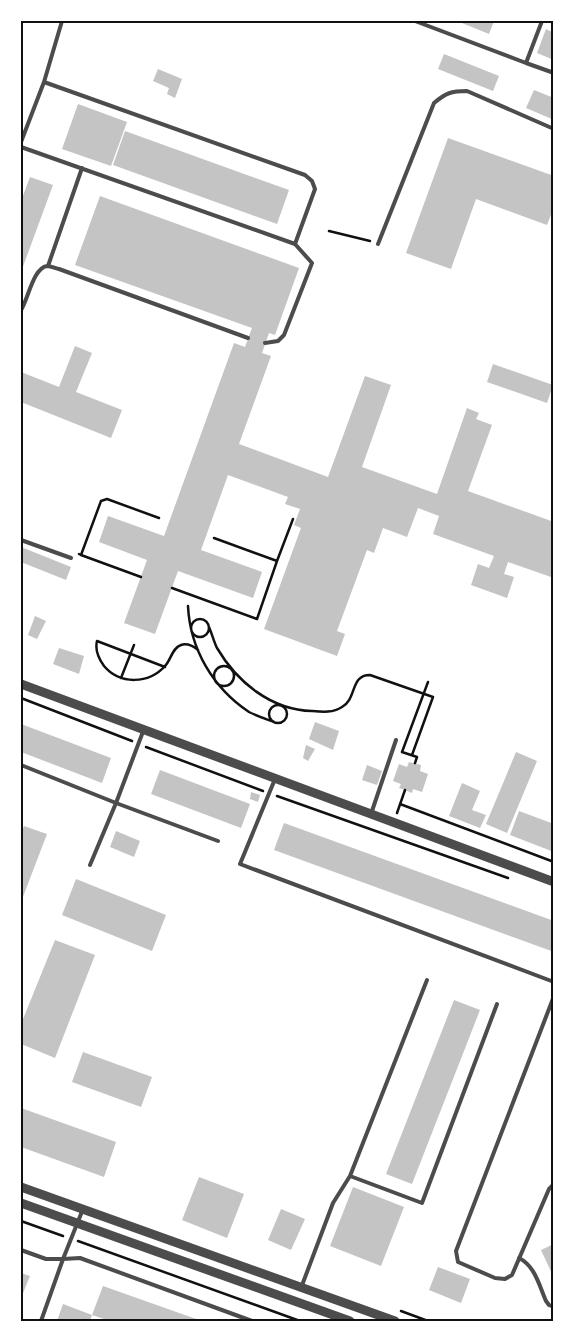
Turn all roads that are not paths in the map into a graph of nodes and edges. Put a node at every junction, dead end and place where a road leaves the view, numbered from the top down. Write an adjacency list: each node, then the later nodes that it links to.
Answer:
1 (62, 21): 6 (lane)
2 (415, 21): 4 (lane)
3 (542, 21): 4 (lane)
4 (526, 63): 5 (lane)
5 (554, 74)
6 (44, 82): 8 (lane); 11 (lane)
7 (554, 129): 12 (lane)
8 (21, 142)
9 (21, 147): 10 (lane)
10 (82, 168): 11 (lane); 13 (lane)
11 (295, 244): 16 (lane)
12 (378, 244)
13 (48, 266): 14 (lane); 15 (lane)
14 (21, 310)
15 (248, 338)
16 (265, 343)
17 (21, 540): 18 (lane)
18 (70, 558)
19 (21, 684): 20 (street)
20 (144, 730): 23 (street); 24 (lane)
21 (396, 740): 25 (lane)
22 (21, 765): 24 (lane)
23 (275, 779): 25 (street); 30 (lane)
24 (116, 803): 26 (lane); 27 (lane)
25 (371, 814): 28 (street)
26 (218, 841)
27 (90, 866)
28 (554, 882)
29 (427, 980): 33 (lane)
30 (554, 982)
31 (554, 996): 40 (lane)
32 (497, 1004): 33 (lane)
33 (350, 1176): 42 (lane)
34 (554, 1184): 40 (lane)
35 (21, 1187): 37 (street)
36 (21, 1203): 38 (street)
37 (82, 1209): 38 (lane); 42 (street)
38 (77, 1223): 41 (lane); 46 (street)
39 (21, 1250): 41 (lane)
40 (520, 1258): 43 (lane)
41 (63, 1259): 44 (lane); 45 (lane)
42 (301, 1288): 47 (street)
43 (554, 1308)
44 (40, 1321)
45 (252, 1321)
46 (350, 1321)
47 (395, 1321)

